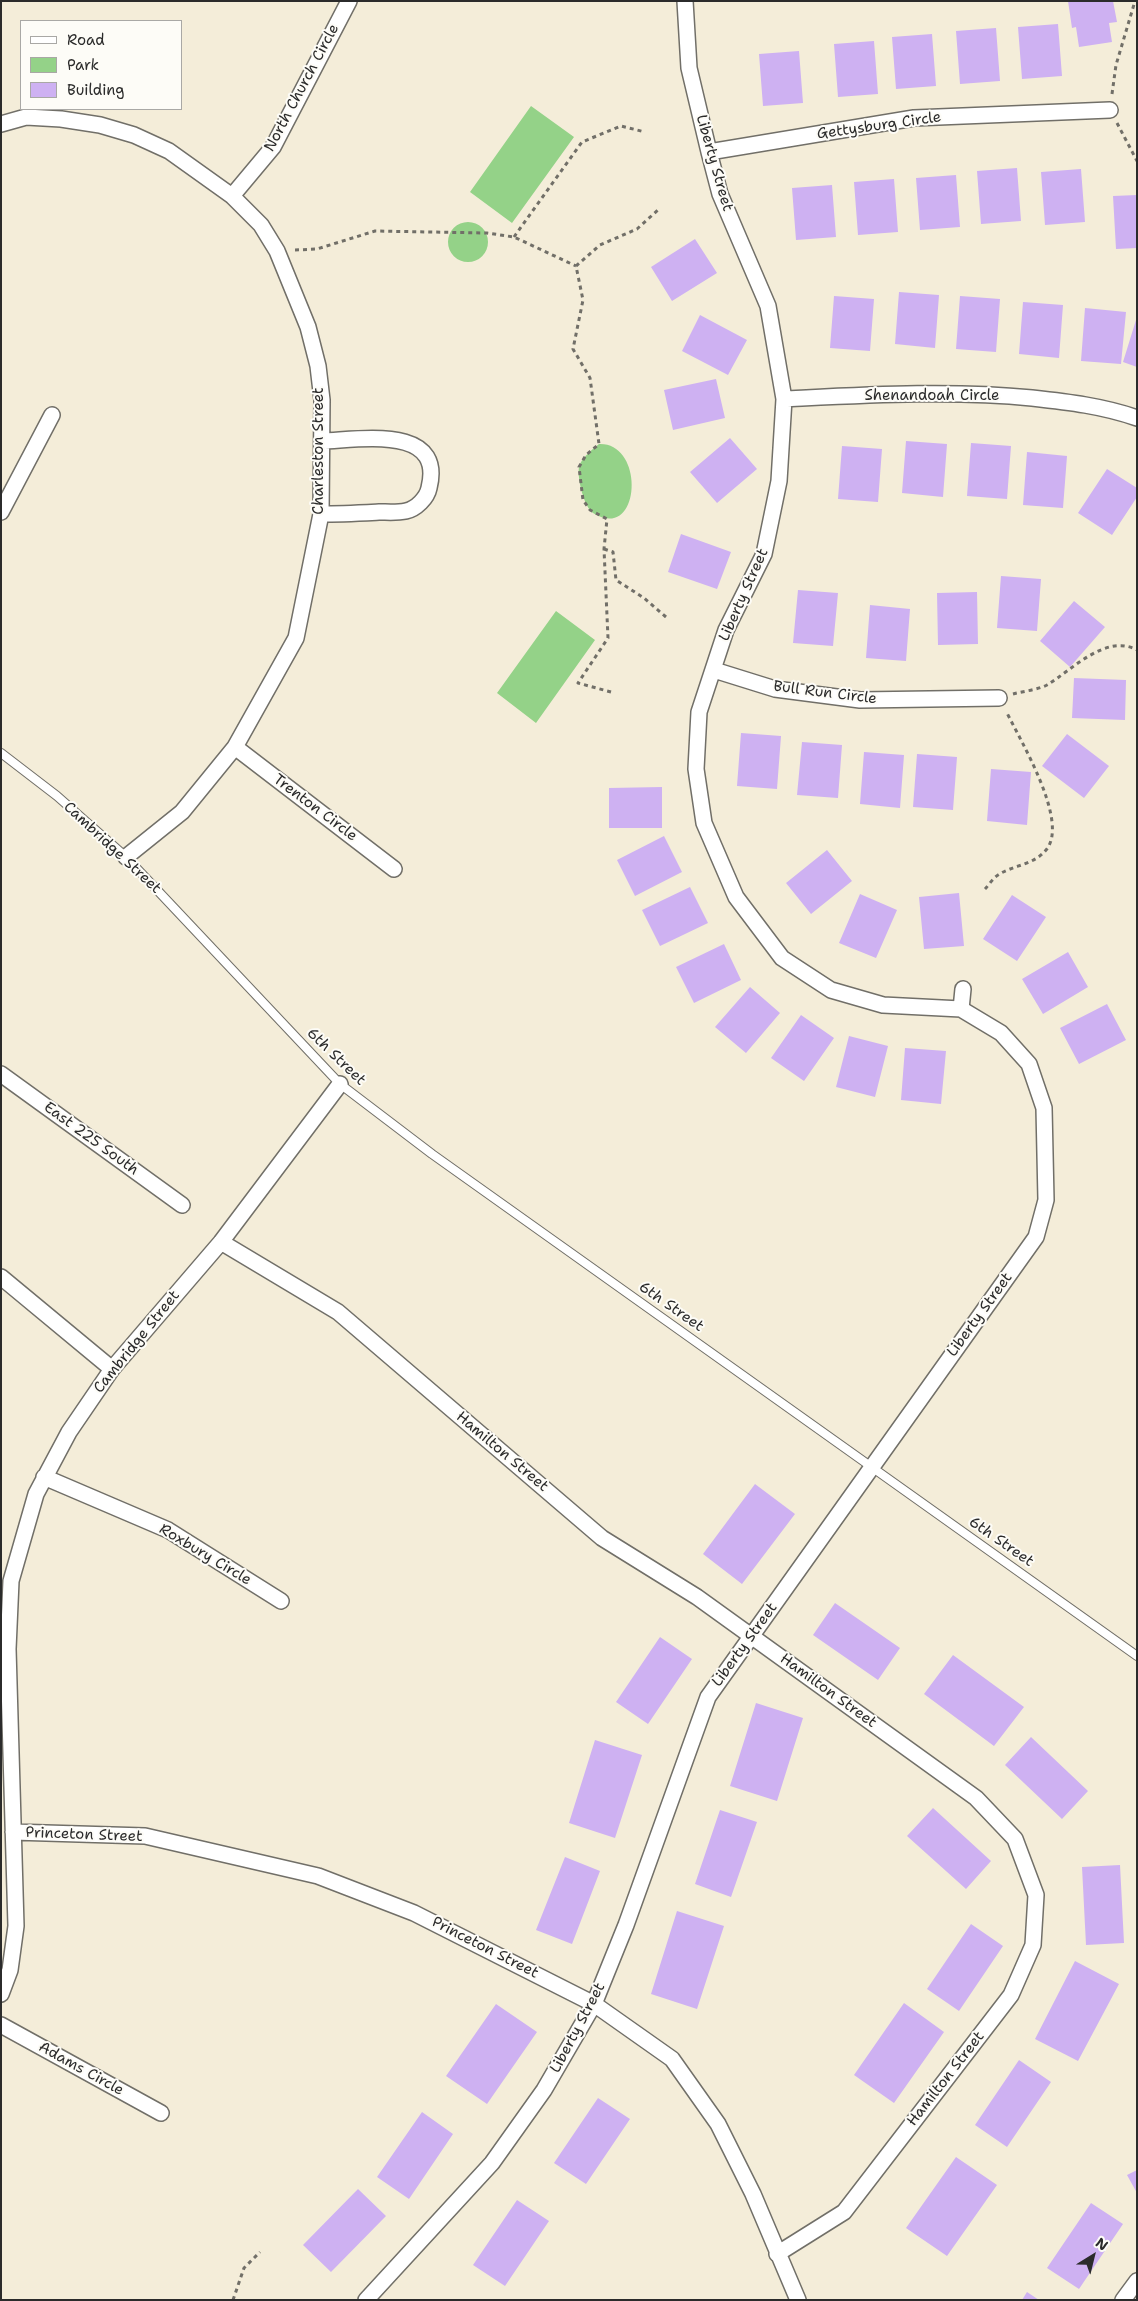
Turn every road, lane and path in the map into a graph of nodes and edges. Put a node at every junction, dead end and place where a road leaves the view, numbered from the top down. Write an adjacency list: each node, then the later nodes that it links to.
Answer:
1 (349, 1): 9 (street, North Church Circle)
2 (685, 1): 7 (street, Liberty Street)
3 (1135, 1): 4 (path)
4 (1110, 110): 7 (street, Gettysburg Circle); 8 (path)
5 (1, 124): 9 (street, Charleston Street)
6 (645, 132): 11 (path)
7 (709, 152): 14 (street, Liberty Street)
8 (1137, 160)
9 (232, 196): 12 (street, Charleston Street)
10 (659, 210): 13 (path)
11 (514, 237): 12 (path); 13 (path)
12 (277, 251): 17 (street, Charleston Street)
13 (576, 266): 20 (path)
14 (784, 399): 16 (street, Shenandoah Circle); 23 (street, Liberty Street)
15 (52, 415): 18 (street)
16 (1137, 418)
17 (322, 441): 19 (street, Charleston Street); 19 (street)
18 (1, 512)
19 (321, 514): 26 (street, Charleston Street)
20 (604, 549): 21 (path); 24 (path)
21 (666, 617)
22 (1137, 650): 25 (path)
23 (714, 670): 25 (street, Bull Run Circle); 33 (street, Liberty Street)
24 (611, 692)
25 (999, 698): 30 (path)
26 (235, 747): 28 (street, Charleston Street); 29 (street, Trenton Circle)
27 (1, 753): 28 (lane, Cambridge Street)
28 (126, 857): 31 (lane, Cambridge Street)
29 (394, 869)
30 (985, 889)
31 (214, 952): 35 (lane, 6th Street)
32 (963, 989): 33 (street)
33 (961, 1010): 40 (street, Liberty Street)
34 (1, 1074): 36 (street, East 225 South)
35 (340, 1084): 37 (street, Cambridge Street); 40 (lane, 6th Street)
36 (182, 1205)
37 (221, 1242): 39 (street, Cambridge Street); 44 (street, Hamilton Street)
38 (1, 1277): 39 (street)
39 (112, 1369): 41 (street, Cambridge Street)
40 (872, 1467): 44 (street, Liberty Street); 45 (lane, 6th Street)
41 (44, 1477): 42 (street, Cambridge Street); 43 (street, Roxbury Circle)
42 (6, 1580): 46 (street, Cambridge Street)
43 (281, 1601)
44 (751, 1636): 48 (street, Liberty Street); 52 (street, Hamilton Street)
45 (1137, 1656)
46 (13, 1832): 47 (street, Cambridge Street); 48 (street, Princeton Street)
47 (1, 1994)
48 (594, 2004): 52 (street, Princeton Street); 54 (street, Liberty Street)
49 (1, 2025): 50 (street, Adams Circle)
50 (161, 2113)
51 (260, 2252): 55 (path)
52 (777, 2254): 56 (street, Princeton Street)
53 (1137, 2280): 57 (street)
54 (367, 2299)
55 (233, 2300)
56 (798, 2300)
57 (1123, 2300)

